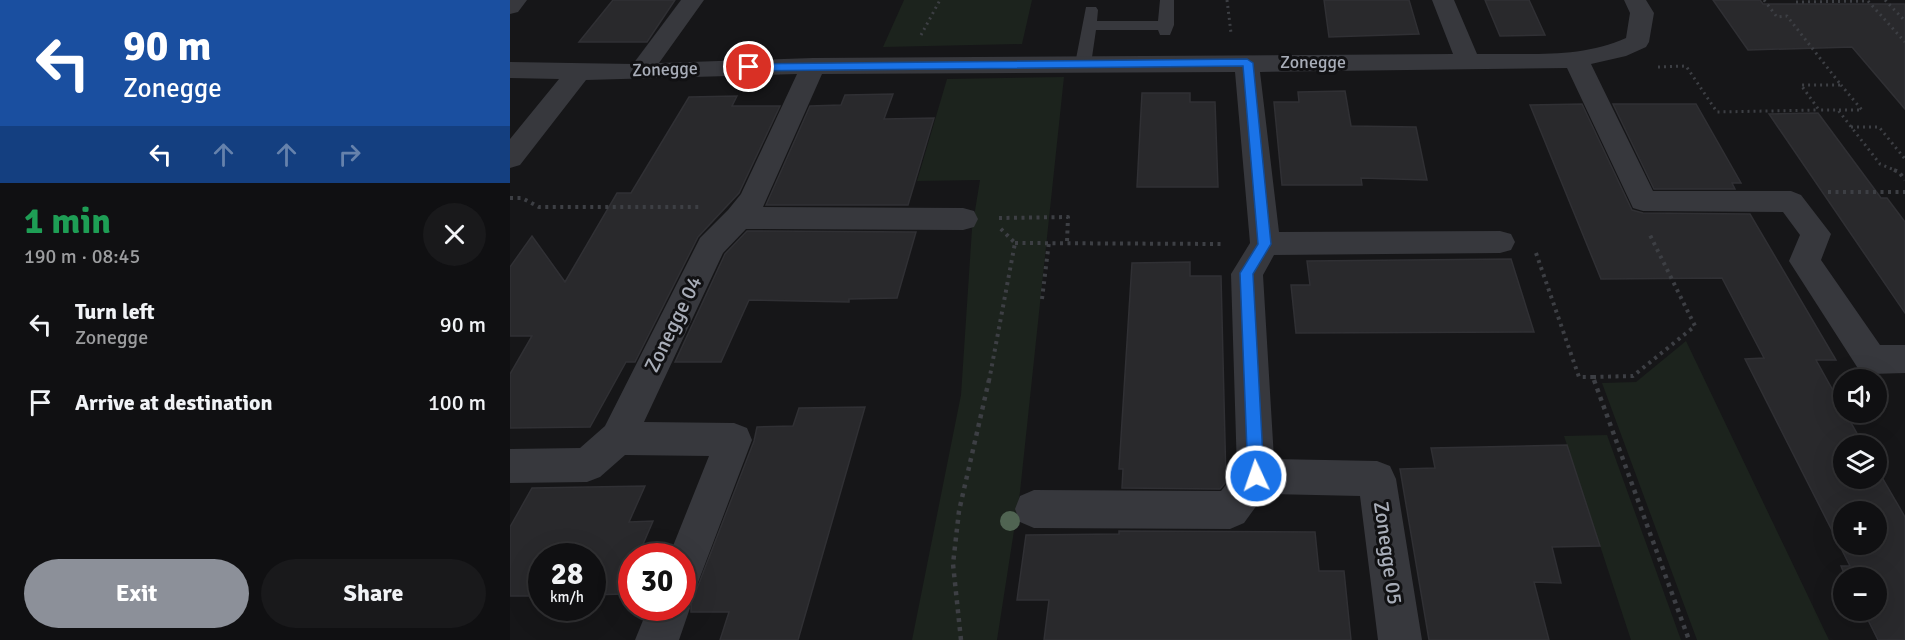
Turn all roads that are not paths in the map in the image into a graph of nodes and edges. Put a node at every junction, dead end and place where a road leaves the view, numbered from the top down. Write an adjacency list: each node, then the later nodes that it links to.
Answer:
1 (516, 0): 6 (street)
2 (693, 0): 12 (street)
3 (1167, 0): 10 (lane)
4 (1443, 0): 8 (street)
5 (1635, 0): 7 (street, Zonegge)
6 (510, 7)
7 (1576, 60): 8 (street, Zonegge); 20 (street)
8 (1468, 62): 9 (street, Zonegge)
9 (1247, 63): 10 (street, Zonegge); 19 (street)
10 (1083, 64): 11 (street, Zonegge)
11 (813, 66): 12 (street, Zonegge); 16 (street, Zonegge 04)
12 (641, 69): 14 (street, Zonegge)
13 (510, 70): 14 (street, Zonegge)
14 (578, 74): 15 (street)
15 (510, 158)
16 (743, 212): 17 (street); 21 (street, Zonegge 04)
17 (963, 219)
18 (1500, 242): 19 (street)
19 (1265, 244): 23 (street)
20 (1905, 359)
21 (618, 438): 22 (street, Zonegge 04); 25 (street)
22 (510, 466)
23 (1256, 476): 24 (street); 28 (street, Zonegge 05)
24 (1034, 509)
25 (694, 543)
26 (664, 621): 27 (street)
27 (657, 640)
28 (1400, 640)

